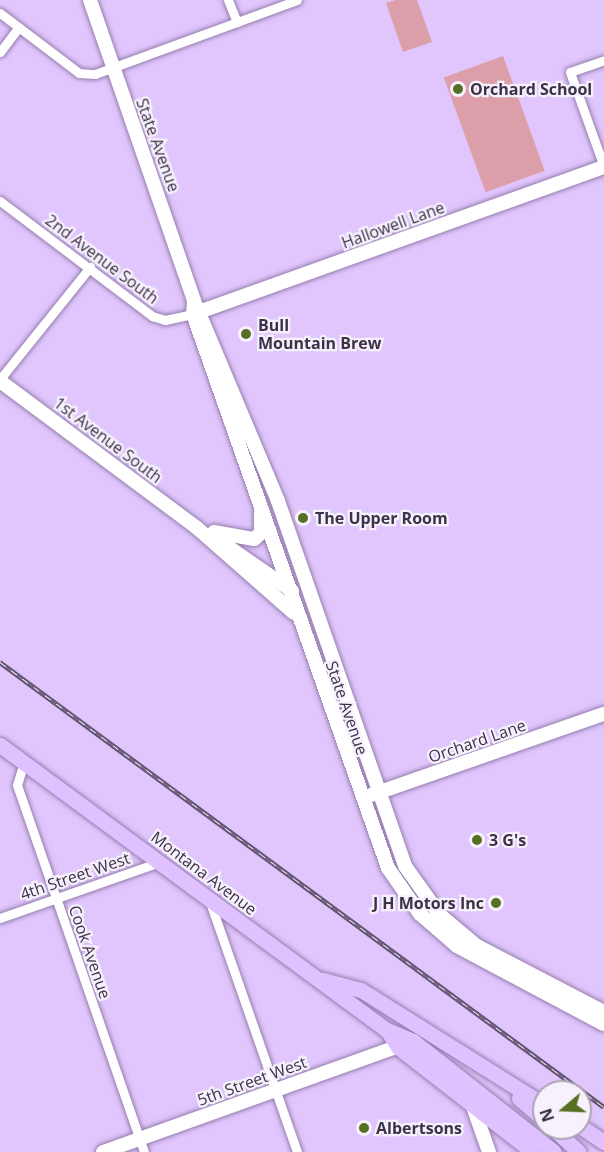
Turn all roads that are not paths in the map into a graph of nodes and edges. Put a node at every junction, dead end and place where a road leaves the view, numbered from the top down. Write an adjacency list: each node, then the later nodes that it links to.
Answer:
1 (90, 0): 9 (main road, State Avenue)
2 (228, 0): 5 (street)
3 (297, 0): 5 (street)
4 (0, 13): 6 (street)
5 (237, 22): 9 (street)
6 (19, 27): 7 (street); 9 (street)
7 (0, 52)
8 (604, 60): 10 (street)
9 (113, 67): 13 (main road, State Avenue)
10 (604, 167): 13 (main road, Hallowell Lane)
11 (0, 201): 12 (street, 2nd Avenue South)
12 (90, 267): 13 (street, 2nd Avenue South); 14 (street)
13 (197, 308): 15 (main road, State Avenue); 19 (main road, State Avenue)
14 (0, 380): 16 (main road, 1st Avenue South)
15 (259, 489): 16 (main road); 17 (main road, State Avenue)
16 (196, 527): 17 (main road, 1st Avenue South); 18 (main road, 1st Avenue South)
17 (290, 590): 18 (main road, State Avenue); 19 (main road, 1st Avenue South)
18 (300, 623): 24 (main road, State Avenue)
19 (348, 708): 23 (main road, State Avenue)
20 (604, 714): 23 (main road, Orchard Lane)
21 (0, 745): 22 (main road, Montana Avenue)
22 (24, 762): 25 (main road, Montana Avenue); 26 (street, Cook Avenue)
23 (378, 793): 24 (main road, Orchard Lane); 30 (main road, State Avenue)
24 (361, 799): 31 (main road, State Avenue)
25 (159, 862): 26 (street, 4th Street West); 27 (main road, Montana Avenue)
26 (56, 898): 28 (street, 4th Street West); 41 (street, Cook Avenue)
27 (210, 899): 29 (main road, Montana Avenue); 36 (street)
28 (0, 918)
29 (312, 976): 32 (main road, Montana Avenue); 35 (main road)
30 (604, 1012)
31 (604, 1024)
32 (387, 1030): 33 (main road, Montana Avenue); 34 (main road, Montana Avenue)
33 (413, 1041): 34 (main road, 5th Street West); 46 (main road, Montana Avenue)
34 (398, 1047): 36 (main road, 5th Street West); 38 (main road, Montana Avenue)
35 (489, 1071): 37 (main road); 39 (main road)
36 (275, 1090): 41 (main road, 5th Street West); 43 (street)
37 (532, 1098)
38 (471, 1101): 44 (main road); 45 (main road, Montana Avenue)
39 (532, 1109)
40 (566, 1140): 47 (main road)
41 (142, 1146): 42 (main road, 5th Street West)
42 (103, 1152)
43 (297, 1152)
44 (489, 1152)
45 (533, 1152)
46 (554, 1152)
47 (579, 1152)

